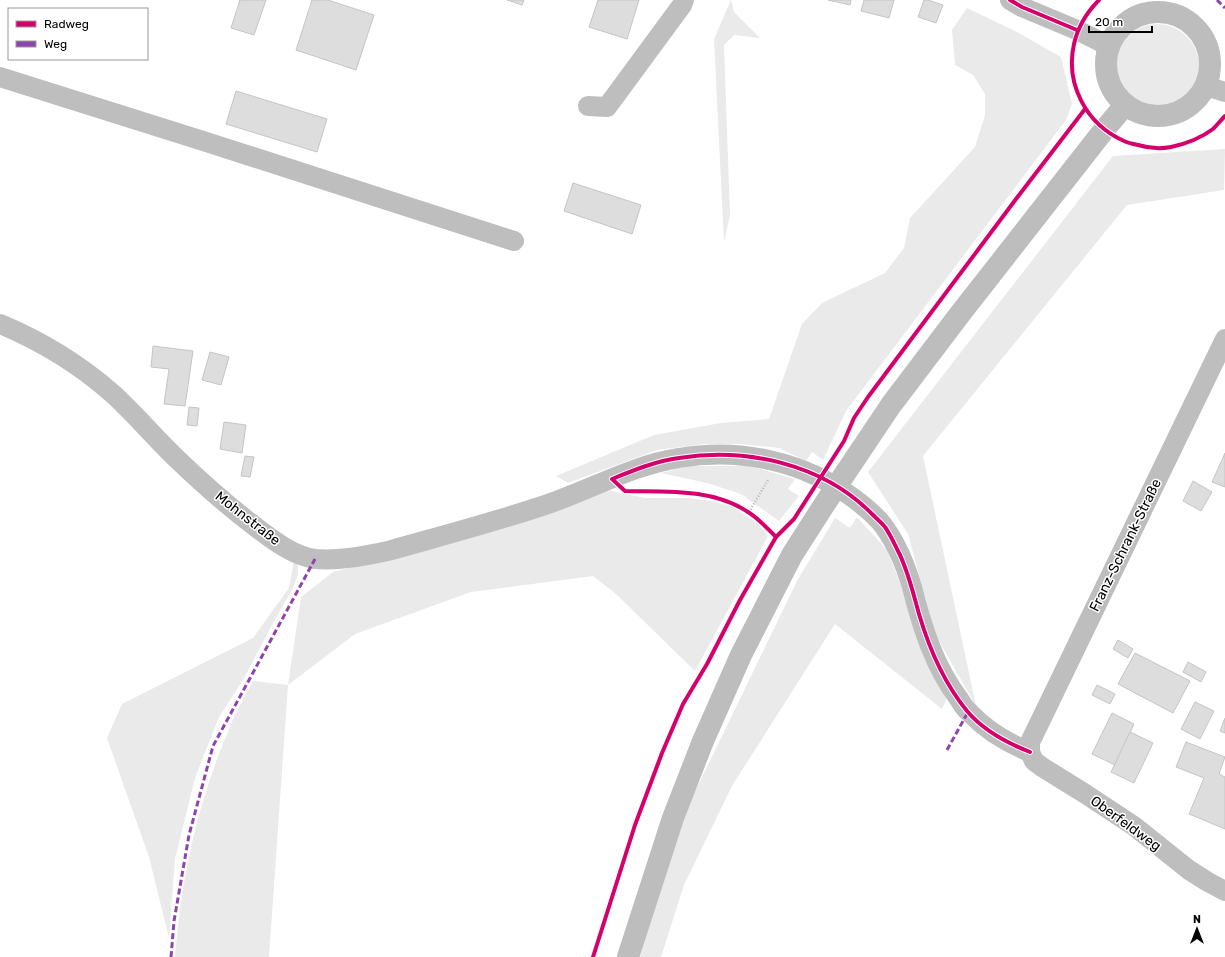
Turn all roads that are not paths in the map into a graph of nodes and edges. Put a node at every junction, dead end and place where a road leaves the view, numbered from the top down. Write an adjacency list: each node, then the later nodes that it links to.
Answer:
1 (684, 0): 8 (street)
2 (1010, 0): 4 (street)
3 (1179, 8): 4 (main road); 6 (main road)
4 (1109, 46): 7 (main road)
5 (0, 77): 9 (street)
6 (1216, 89): 7 (main road)
7 (1125, 105): 14 (main road)
8 (588, 106)
9 (514, 241)
10 (0, 324): 12 (street, Mohnstraße)
11 (1225, 339): 12 (street, Franz-Schrank-Straße)
12 (1030, 752): 13 (street, Oberfeldweg)
13 (1225, 891)
14 (628, 957)

